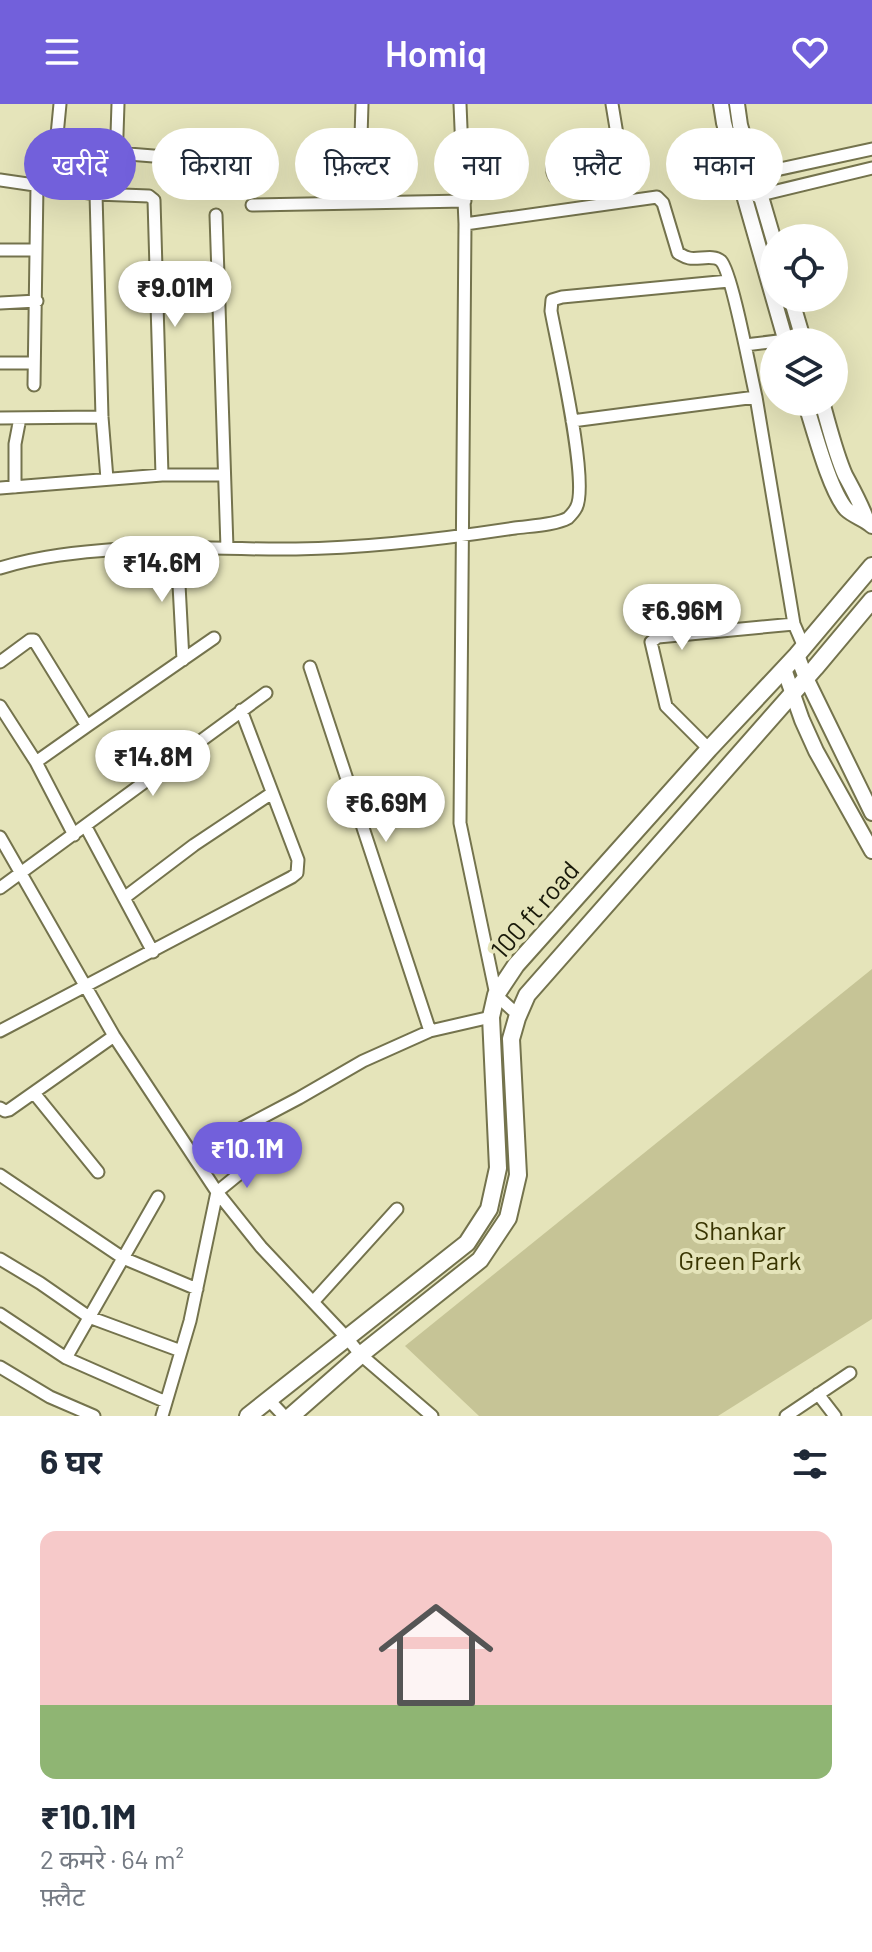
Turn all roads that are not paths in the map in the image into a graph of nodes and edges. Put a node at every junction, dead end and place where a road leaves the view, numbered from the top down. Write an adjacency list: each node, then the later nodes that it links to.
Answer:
1 (60, 104): 8 (street)
2 (118, 104): 9 (street)
3 (362, 104): 10 (street)
4 (460, 104): 24 (street)
5 (612, 104): 25 (street)
6 (721, 104): 11 (street)
7 (737, 104): 12 (street)
8 (58, 128)
9 (117, 128)
10 (361, 128)
11 (725, 128)
12 (741, 128)
13 (872, 149): 15 (street)
14 (872, 168): 18 (street)
15 (783, 169)
16 (0, 180): 17 (street)
17 (24, 183)
18 (783, 189)
19 (136, 195): 48 (street)
20 (37, 200): 31 (street)
21 (96, 200): 44 (street)
22 (745, 200): 35 (street)
23 (762, 200): 29 (street)
24 (465, 201): 26 (street); 28 (street)
25 (628, 201): 28 (street); 32 (street)
26 (252, 205)
27 (216, 215): 49 (street)
28 (465, 224): 54 (street)
29 (769, 224)
30 (0, 250): 31 (street)
31 (36, 250): 33 (street)
32 (729, 281): 37 (street); 47 (street)
33 (37, 301): 34 (street); 39 (street)
34 (0, 303)
35 (782, 328)
36 (760, 344): 37 (street)
37 (745, 345): 41 (street)
38 (0, 363): 39 (street)
39 (34, 363): 40 (street)
40 (34, 385)
41 (756, 397): 47 (street); 60 (street)
42 (810, 416): 53 (street)
43 (826, 416): 53 (street)
44 (102, 417): 46 (street); 50 (street)
45 (0, 418): 46 (street)
46 (20, 418): 51 (street)
47 (572, 421): 54 (street)
48 (162, 475): 49 (street); 50 (street)
49 (224, 475): 56 (street)
50 (107, 479): 51 (street)
51 (15, 487): 52 (street)
52 (0, 488)
53 (869, 524)
54 (463, 536): 56 (street); 86 (street)
55 (177, 547): 56 (street); 58 (street); 63 (street)
56 (227, 548)
57 (872, 566): 62 (main road, 100 ft road)
58 (0, 568)
59 (872, 600): 67 (main road, 100 ft road)
60 (794, 624): 62 (street); 73 (street)
61 (214, 638): 63 (street)
62 (800, 651): 66 (main road, 100 ft road); 67 (street)
63 (183, 660): 72 (street)
64 (0, 662): 72 (street)
65 (310, 667): 90 (street)
66 (784, 669): 68 (street); 73 (main road, 100 ft road)
67 (806, 678): 68 (main road, 100 ft road); 76 (street)
68 (792, 692): 80 (street); 87 (main road, 100 ft road)
69 (266, 693): 71 (street)
70 (0, 706): 74 (street)
71 (241, 710): 75 (street); 77 (street)
72 (87, 726): 74 (street)
73 (709, 749): 86 (main road, 100 ft road)
74 (36, 762): 78 (street)
75 (272, 793): 83 (street); 84 (street)
76 (872, 813)
77 (86, 827): 78 (street); 83 (street)
78 (74, 835): 81 (street)
79 (0, 837): 81 (street)
80 (872, 851)
81 (20, 872): 82 (street); 85 (street)
82 (0, 888)
83 (124, 898): 84 (street)
84 (153, 952): 85 (street)
85 (85, 985): 89 (street); 91 (street)
86 (496, 995): 87 (street); 88 (main road, 100 ft road)
87 (518, 1015): 109 (main road, 100 ft road)
88 (491, 1017): 90 (street); 107 (main road, 100 ft road)
89 (0, 1031)
90 (430, 1031): 94 (street)
91 (114, 1036): 92 (street); 98 (street)
92 (34, 1093): 93 (street); 96 (street)
93 (0, 1108)
94 (242, 1128)
95 (255, 1161): 98 (street)
96 (98, 1172)
97 (0, 1175): 101 (street)
98 (217, 1192): 103 (street); 104 (street)
99 (158, 1197): 101 (street)
100 (397, 1209): 104 (street)
101 (123, 1258): 103 (street); 106 (street)
102 (0, 1259): 106 (street)
103 (197, 1289): 108 (street)
104 (313, 1302): 107 (street)
105 (0, 1314): 110 (street)
106 (89, 1317): 108 (street); 110 (street)
107 (346, 1337): 109 (street); 114 (main road, 100 ft road)
108 (181, 1351): 115 (street)
109 (361, 1355): 120 (main road, 100 ft road); 121 (street)
110 (66, 1358): 115 (street)
111 (0, 1367): 116 (street)
112 (850, 1373): 113 (street)
113 (818, 1394): 122 (street); 123 (street)
114 (268, 1399): 118 (main road, 100 ft road); 119 (street)
115 (166, 1402): 117 (street)
116 (94, 1416)
117 (162, 1416)
118 (248, 1416)
119 (284, 1416)
120 (291, 1416)
121 (432, 1416)
122 (786, 1416)
123 (835, 1416)

